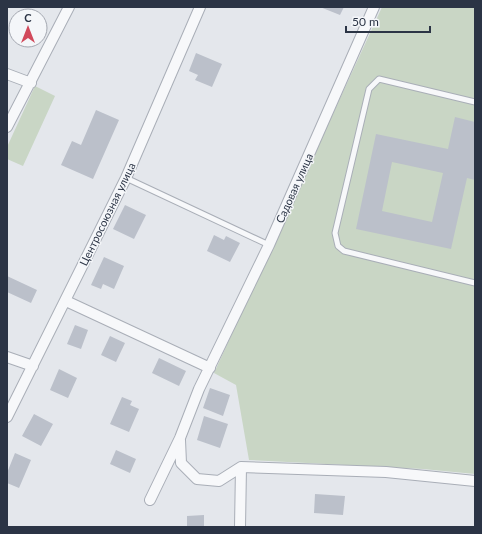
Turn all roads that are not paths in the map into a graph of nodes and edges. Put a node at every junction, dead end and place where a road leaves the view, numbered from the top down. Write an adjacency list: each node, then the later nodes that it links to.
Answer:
1 (69, 7): 5 (street)
2 (200, 7): 8 (street, Центросоюзная улица)
3 (374, 7): 9 (street, Садовая улица)
4 (7, 74): 5 (street)
5 (31, 83): 7 (street)
6 (475, 102): 10 (lane)
7 (7, 127)
8 (126, 178): 9 (lane); 11 (street, Центросоюзная улица)
9 (269, 245): 14 (street, Садовая улица)
10 (475, 283)
11 (66, 300): 13 (street, Центросоюзная улица); 14 (street)
12 (7, 357): 13 (street)
13 (33, 366): 15 (street, Центросоюзная улица)
14 (210, 368): 16 (street, Садовая улица)
15 (7, 417)
16 (180, 438): 17 (street); 19 (street, Садовая улица)
17 (240, 467): 18 (street); 20 (street)
18 (475, 481)
19 (150, 500)
20 (240, 527)

